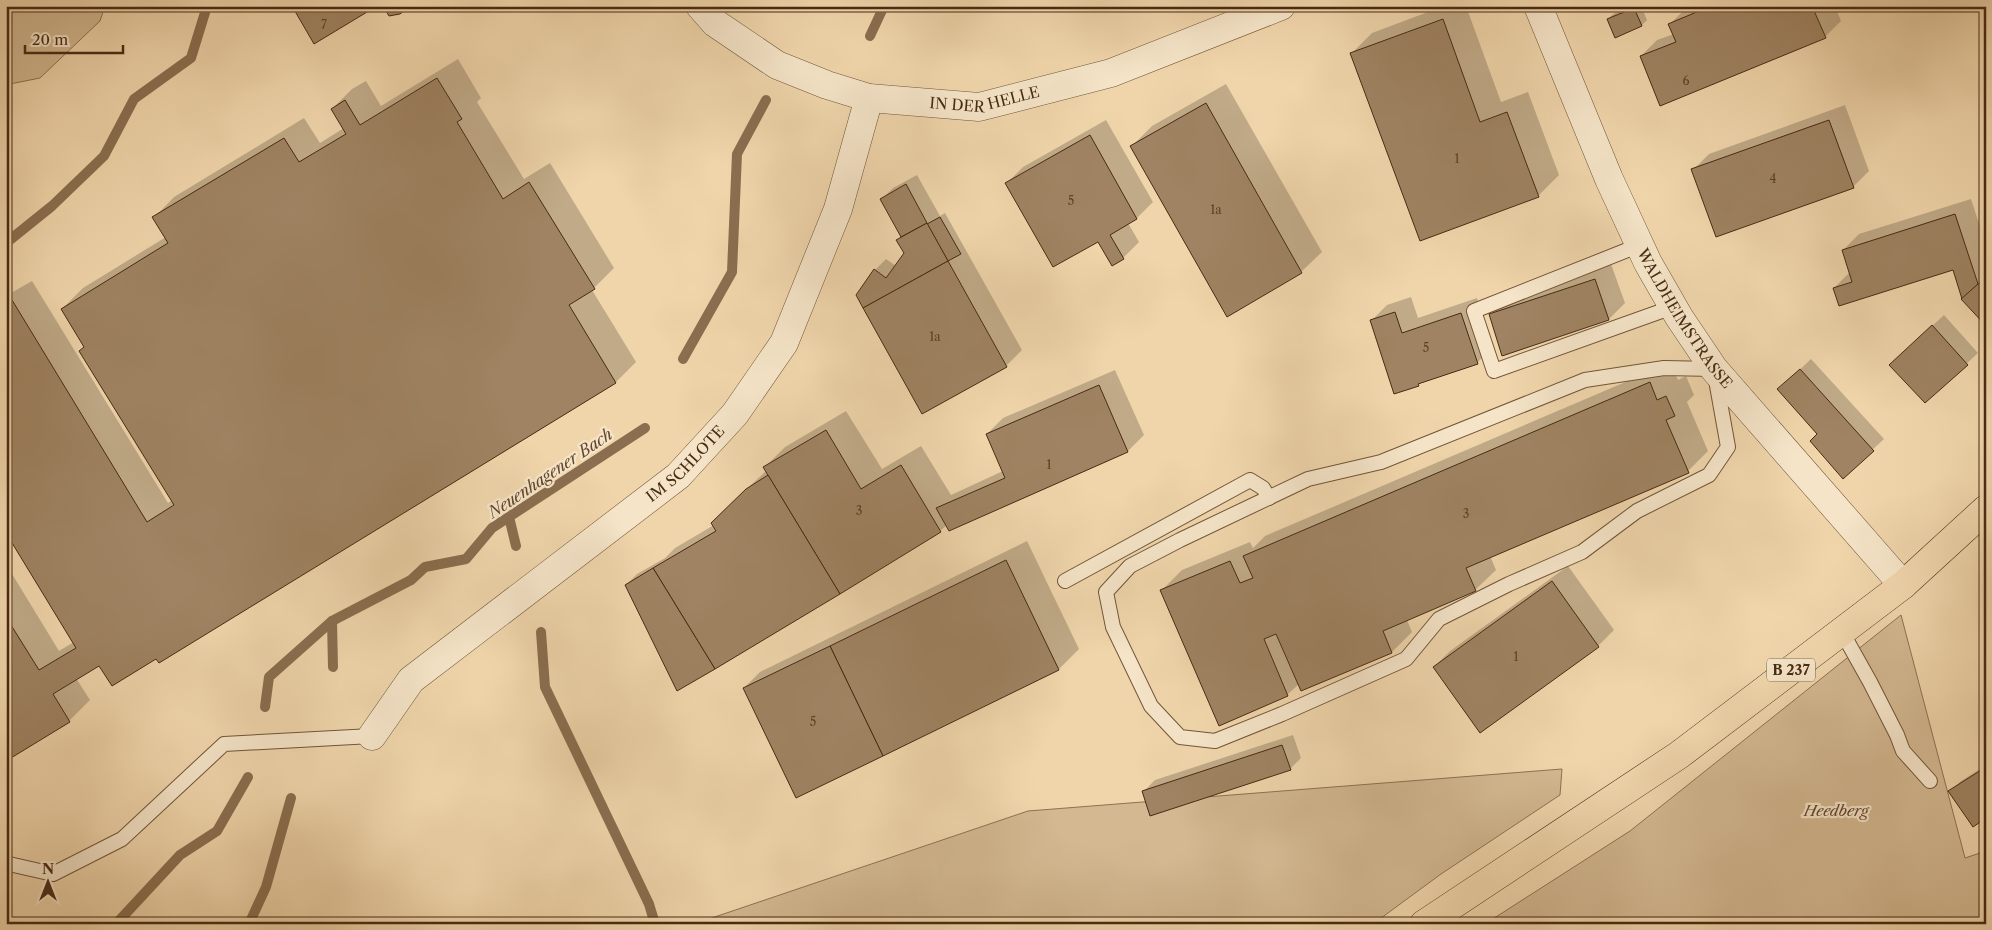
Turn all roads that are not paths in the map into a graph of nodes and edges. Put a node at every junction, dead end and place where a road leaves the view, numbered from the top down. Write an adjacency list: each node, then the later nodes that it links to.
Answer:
1 (700, 6): 4 (street, IN DER HELLE)
2 (1281, 6): 4 (street, IN DER HELLE)
3 (1538, 6): 5 (street, WALDHEIMSTRASSE)
4 (869, 98): 13 (street, IM SCHLOTE)
5 (1640, 245): 6 (street, WALDHEIMSTRASSE); 6 (lane)
6 (1674, 308): 7 (street, WALDHEIMSTRASSE)
7 (1714, 370): 8 (lane); 8 (lane); 11 (street, WALDHEIMSTRASSE)
8 (1269, 498): 10 (lane)
9 (1986, 509): 11 (main road, B 237)
10 (1065, 581)
11 (1903, 585): 12 (main road, B 237)
12 (1842, 632): 14 (lane); 16 (main road, B 237)
13 (372, 736): 15 (lane)
14 (1930, 781)
15 (6, 862)
16 (1424, 924)

